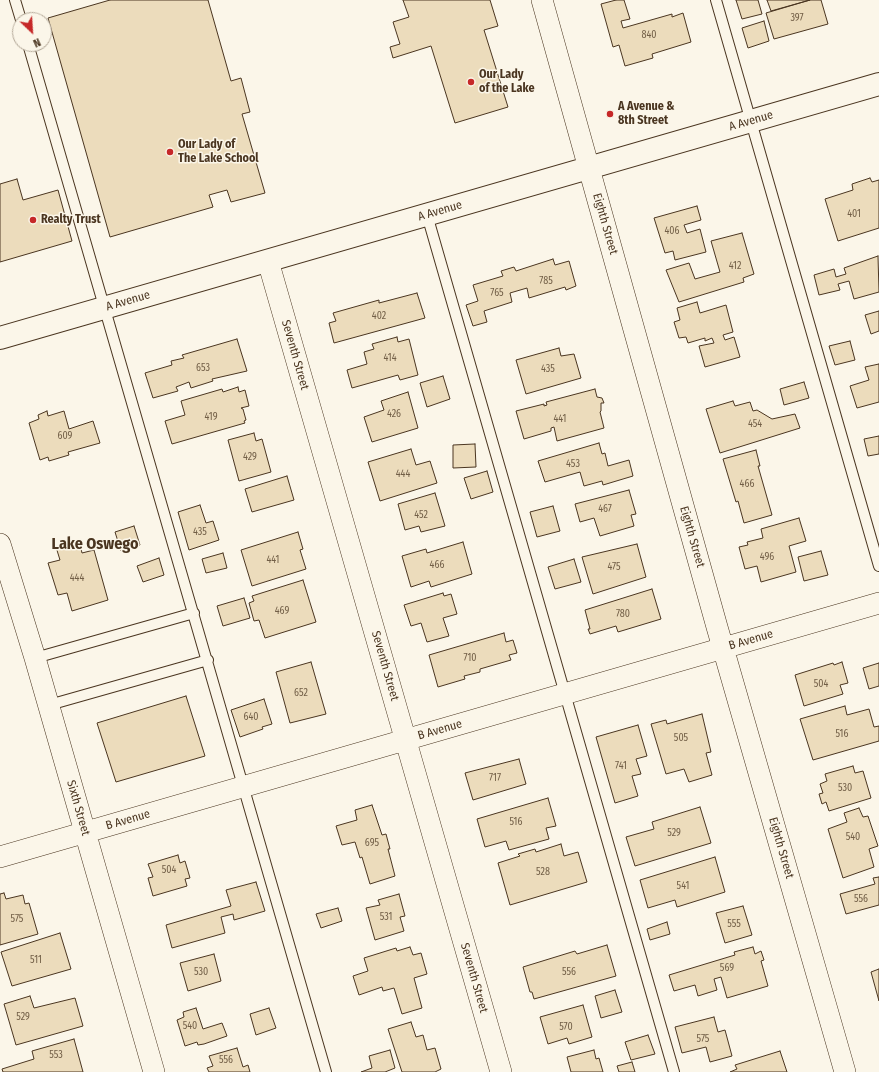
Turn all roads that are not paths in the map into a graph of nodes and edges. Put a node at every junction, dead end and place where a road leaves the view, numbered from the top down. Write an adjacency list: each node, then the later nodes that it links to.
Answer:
1 (15, 0): 4 (lane)
2 (542, 0): 8 (street, Eighth Street)
3 (716, 0): 7 (lane)
4 (19, 12)
5 (30, 52): 11 (lane)
6 (879, 84): 7 (main road, A Avenue)
7 (751, 121): 8 (main road, A Avenue); 14 (lane)
8 (589, 168): 9 (main road, A Avenue); 17 (street, Eighth Street)
9 (426, 215): 10 (main road, A Avenue); 20 (lane)
10 (268, 261): 11 (main road, A Avenue); 22 (street, Seventh Street)
11 (106, 308): 12 (main road, A Avenue); 16 (lane)
12 (0, 338)
13 (0, 544): 18 (street, Sixth Street)
14 (879, 566)
15 (879, 603): 17 (street, B Avenue)
16 (194, 613): 18 (lane); 19 (lane)
17 (723, 648): 20 (street, B Avenue); 30 (street, Eighth Street)
18 (35, 658): 21 (street, Sixth Street)
19 (208, 660): 21 (lane); 23 (lane)
20 (565, 693): 22 (street, B Avenue); 29 (lane)
21 (49, 705): 24 (street, Sixth Street)
22 (406, 740): 23 (street, B Avenue); 28 (street, Seventh Street)
23 (244, 786): 24 (street, B Avenue); 27 (lane)
24 (84, 832): 25 (street, B Avenue); 26 (street, Sixth Street)
25 (0, 857)
26 (154, 1072)
27 (326, 1072)
28 (502, 1072)
29 (674, 1072)
30 (845, 1072)

